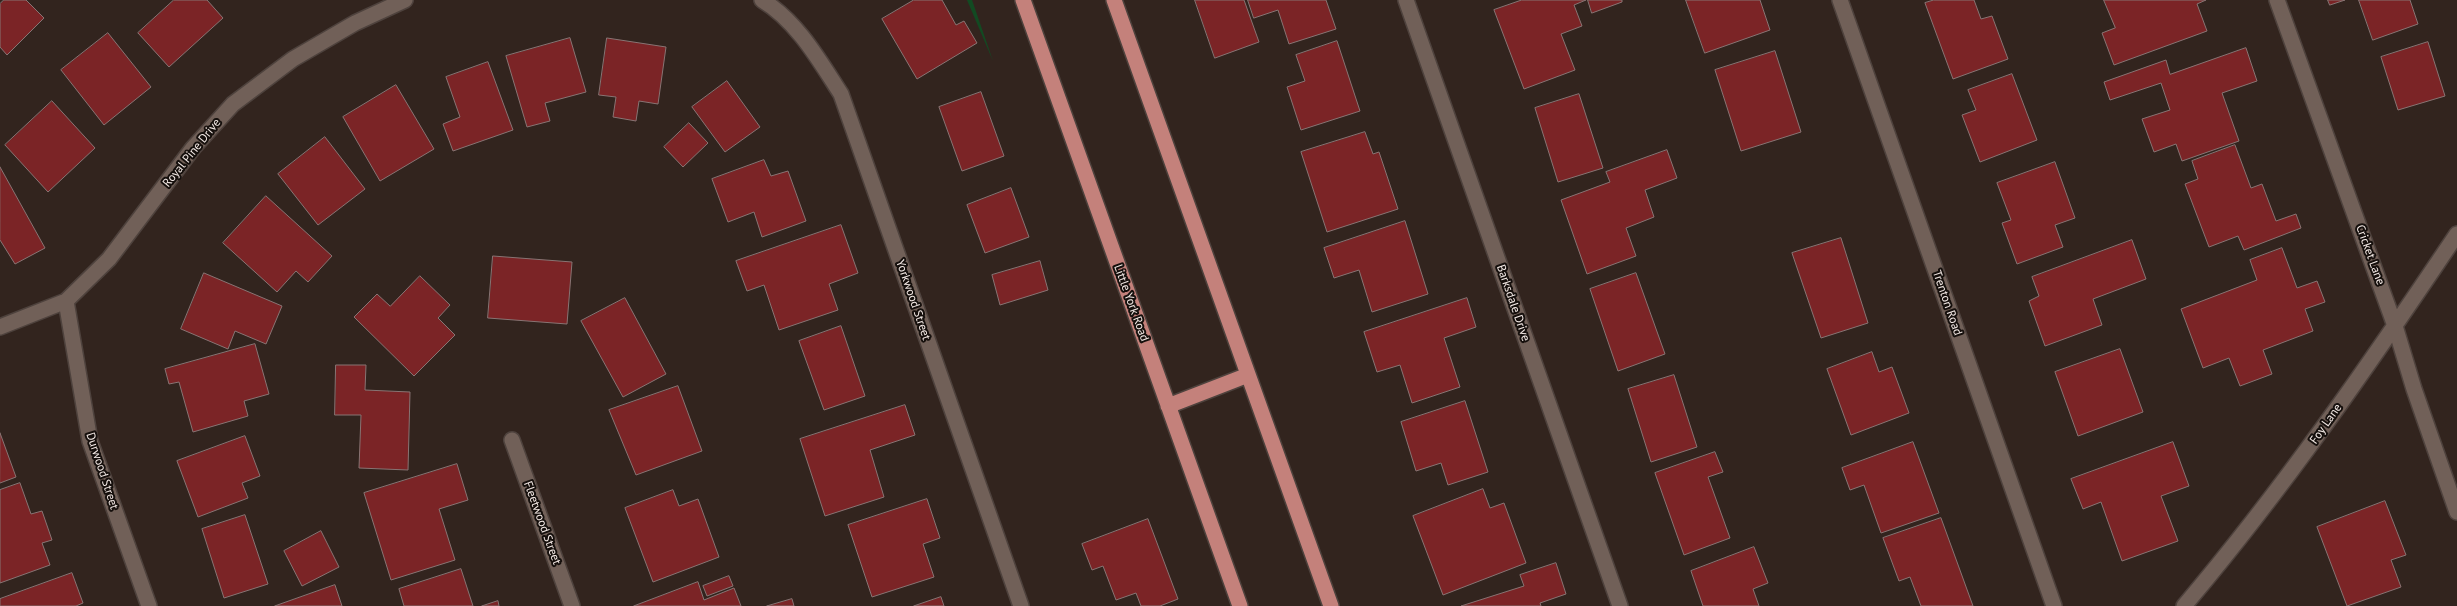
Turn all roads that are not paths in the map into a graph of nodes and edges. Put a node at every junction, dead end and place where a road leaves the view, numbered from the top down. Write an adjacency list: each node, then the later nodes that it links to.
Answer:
1 (405, 0): 9 (street, Royal Pine Drive)
2 (762, 0): 18 (street, Yorkwood Street)
3 (1022, 0): 13 (main road, Little York Road)
4 (1114, 0): 12 (main road)
5 (1406, 0): 21 (street, Barksdale Drive)
6 (1840, 0): 22 (street, Trenton Road)
7 (2277, 0): 10 (street, Cricket Lane)
8 (2457, 234): 10 (street, Foy Lane)
9 (66, 301): 11 (street, Royal Pine Drive); 16 (street, Durwood Street)
10 (2395, 326): 15 (street, Cricket Lane); 23 (street, Foy Lane)
11 (0, 327)
12 (1248, 375): 13 (main road); 20 (main road)
13 (1168, 406): 19 (main road, Little York Road)
14 (512, 440): 17 (street, Fleetwood Street)
15 (2457, 512)
16 (149, 606)
17 (572, 606)
18 (1021, 606)
19 (1240, 606)
20 (1331, 606)
21 (1620, 606)
22 (2054, 606)
23 (2184, 606)

